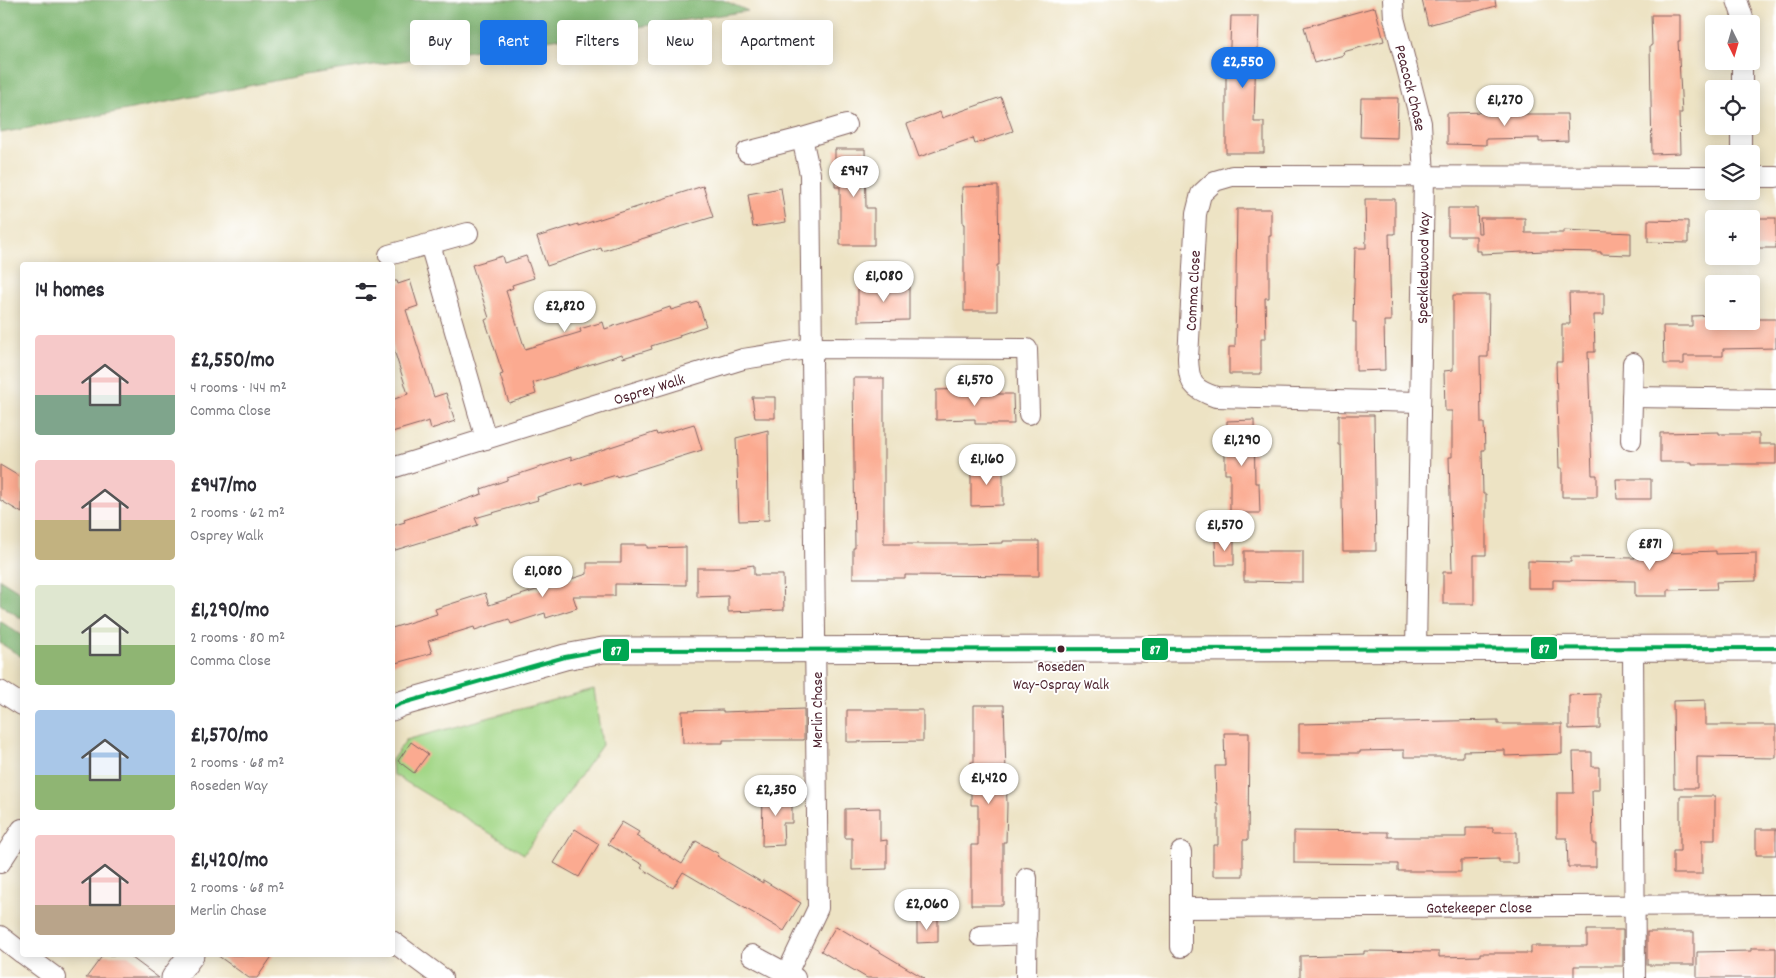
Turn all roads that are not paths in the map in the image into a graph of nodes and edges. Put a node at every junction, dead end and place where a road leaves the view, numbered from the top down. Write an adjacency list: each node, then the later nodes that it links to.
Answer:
1 (1393, 0): 7 (street, Peacock Chase)
2 (1737, 0): 3 (street)
3 (1742, 15)
4 (846, 125): 5 (street)
5 (802, 138): 6 (street); 14 (street)
6 (747, 152)
7 (1424, 176): 8 (street); 18 (street, Speckledwood Way); 18 (street, Comma Close)
8 (1705, 177)
9 (1760, 177): 10 (street)
10 (1776, 177)
11 (468, 233): 12 (street)
12 (430, 244): 13 (street); 20 (street)
13 (389, 255)
14 (813, 348): 19 (street, Osprey Walk); 20 (street, Osprey Walk); 26 (street)
15 (1633, 363): 16 (street)
16 (1632, 397): 17 (street); 21 (street)
17 (1776, 399)
18 (1420, 402): 24 (street, Speckledwood Way)
19 (1029, 414)
20 (486, 439): 22 (street, Osprey Walk)
21 (1631, 440)
22 (395, 467)
23 (1776, 648): 25 (street)
24 (1416, 649): 25 (street); 26 (street)
25 (1633, 649): 34 (street)
26 (816, 650): 29 (street); 47 (street, Merlin Chase)
27 (0, 691): 28 (street)
28 (20, 704)
29 (395, 706)
30 (20, 832): 32 (street)
31 (1181, 852): 36 (street)
32 (0, 863)
33 (1027, 878): 37 (street)
34 (1634, 906): 35 (street, Gatekeeper Close); 36 (street, Gatekeeper Close); 52 (street)
35 (1776, 906)
36 (1181, 908): 41 (street)
37 (1027, 934): 39 (street); 51 (street)
38 (0, 936): 42 (street)
39 (980, 936)
40 (395, 944): 46 (street)
41 (1181, 947)
42 (20, 951)
43 (752, 955): 47 (street, Merlin Chase)
44 (28, 957): 48 (street)
45 (190, 957): 49 (street)
46 (421, 972): 50 (street)
47 (791, 976)
48 (56, 978)
49 (174, 978)
50 (442, 978)
51 (1026, 978)
52 (1635, 978)

